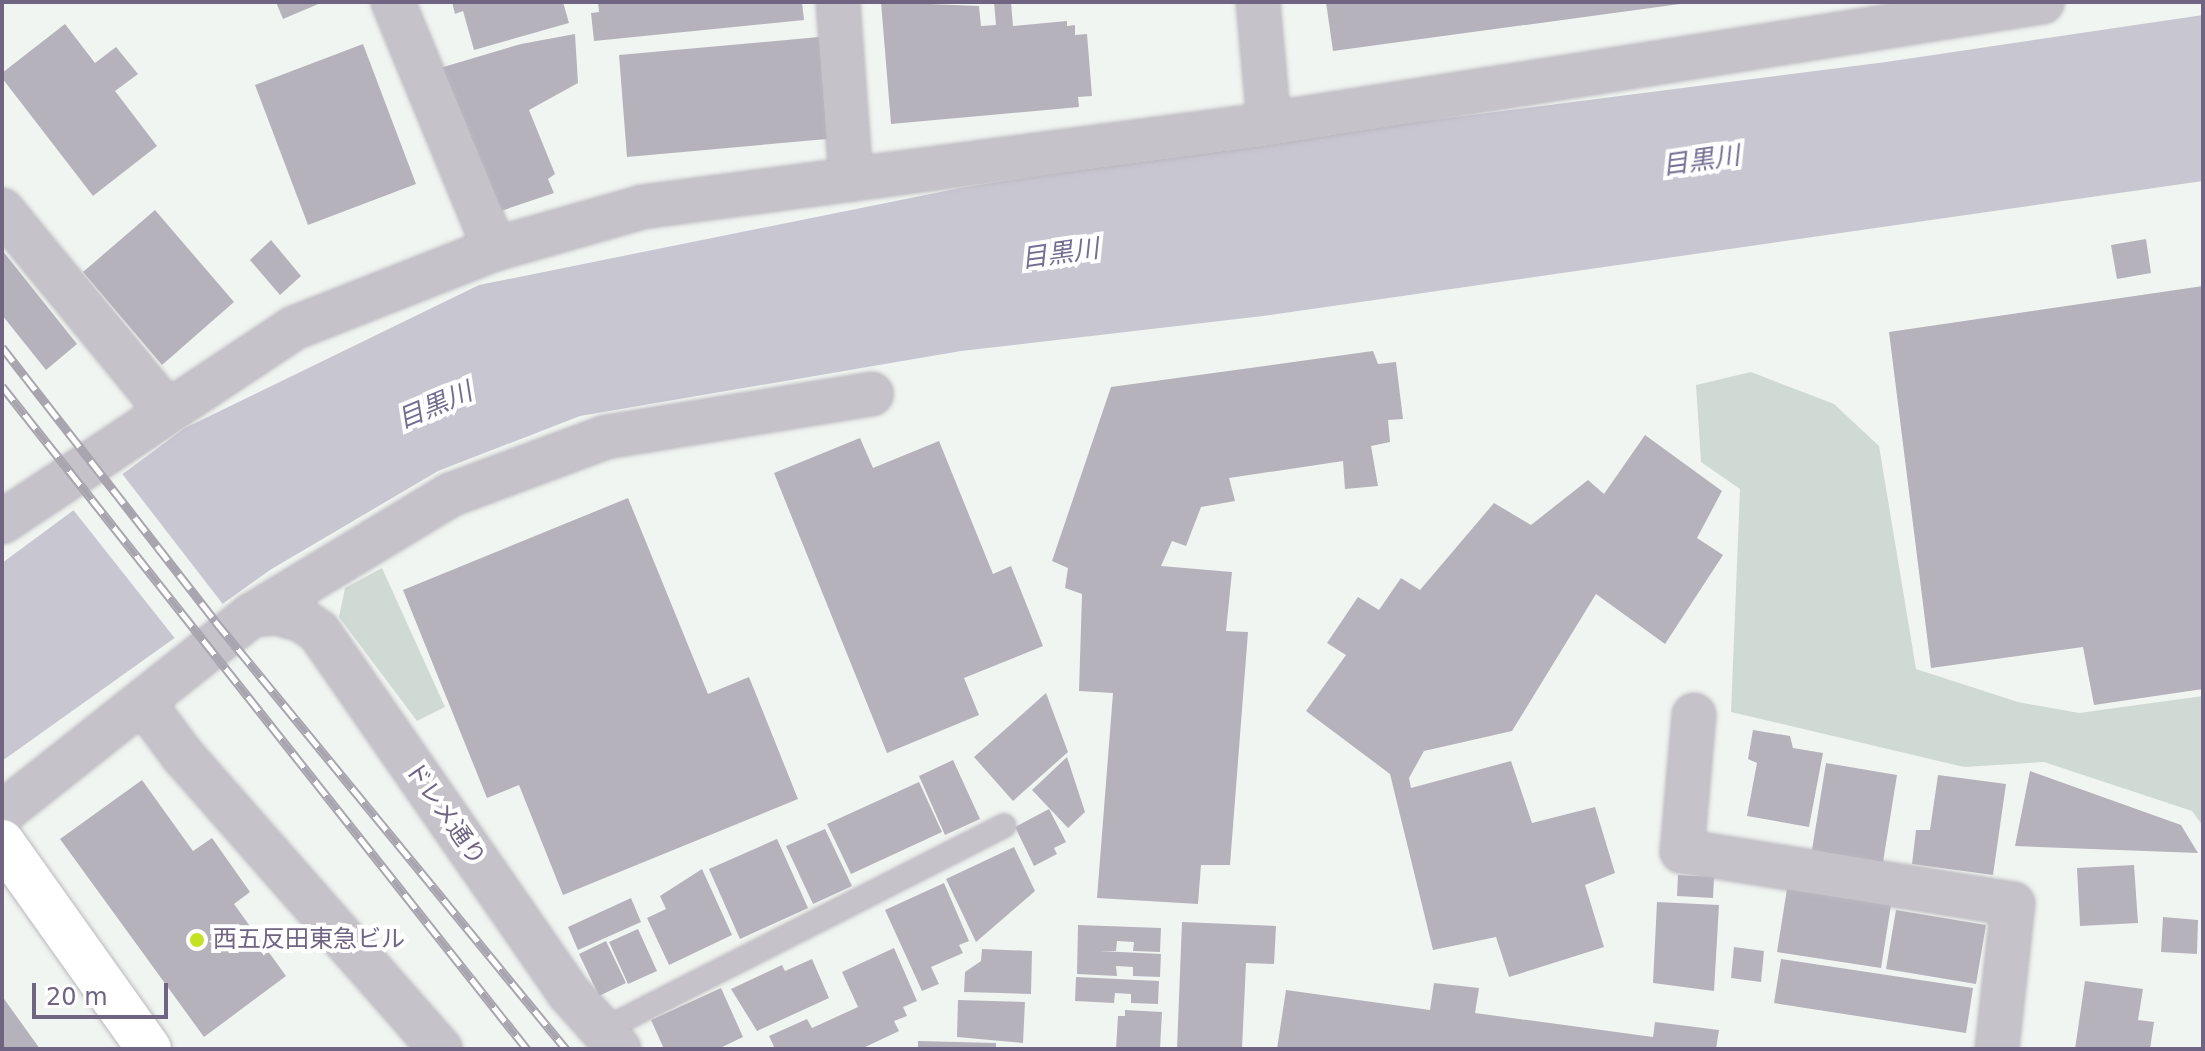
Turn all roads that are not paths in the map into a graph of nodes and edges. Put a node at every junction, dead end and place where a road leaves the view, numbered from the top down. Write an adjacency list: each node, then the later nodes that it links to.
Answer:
1 (393, 2): 8 (street)
2 (838, 2): 6 (street)
3 (1258, 2): 5 (street)
4 (2042, 2): 5 (street)
5 (1269, 124): 6 (street)
6 (851, 180): 8 (street)
7 (2, 210): 10 (street)
8 (495, 249): 10 (street)
9 (872, 394): 12 (street)
10 (166, 410): 11 (street)
11 (2, 522)
12 (252, 615): 13 (street); 18 (street, ドレメ通り)
13 (143, 702): 15 (street); 20 (street)
14 (1694, 715): 21 (street)
15 (2, 813)
16 (1004, 826): 18 (lane)
17 (2, 842): 19 (street)
18 (611, 1040)
19 (149, 1049)
20 (440, 1049)
21 (1997, 1049)

